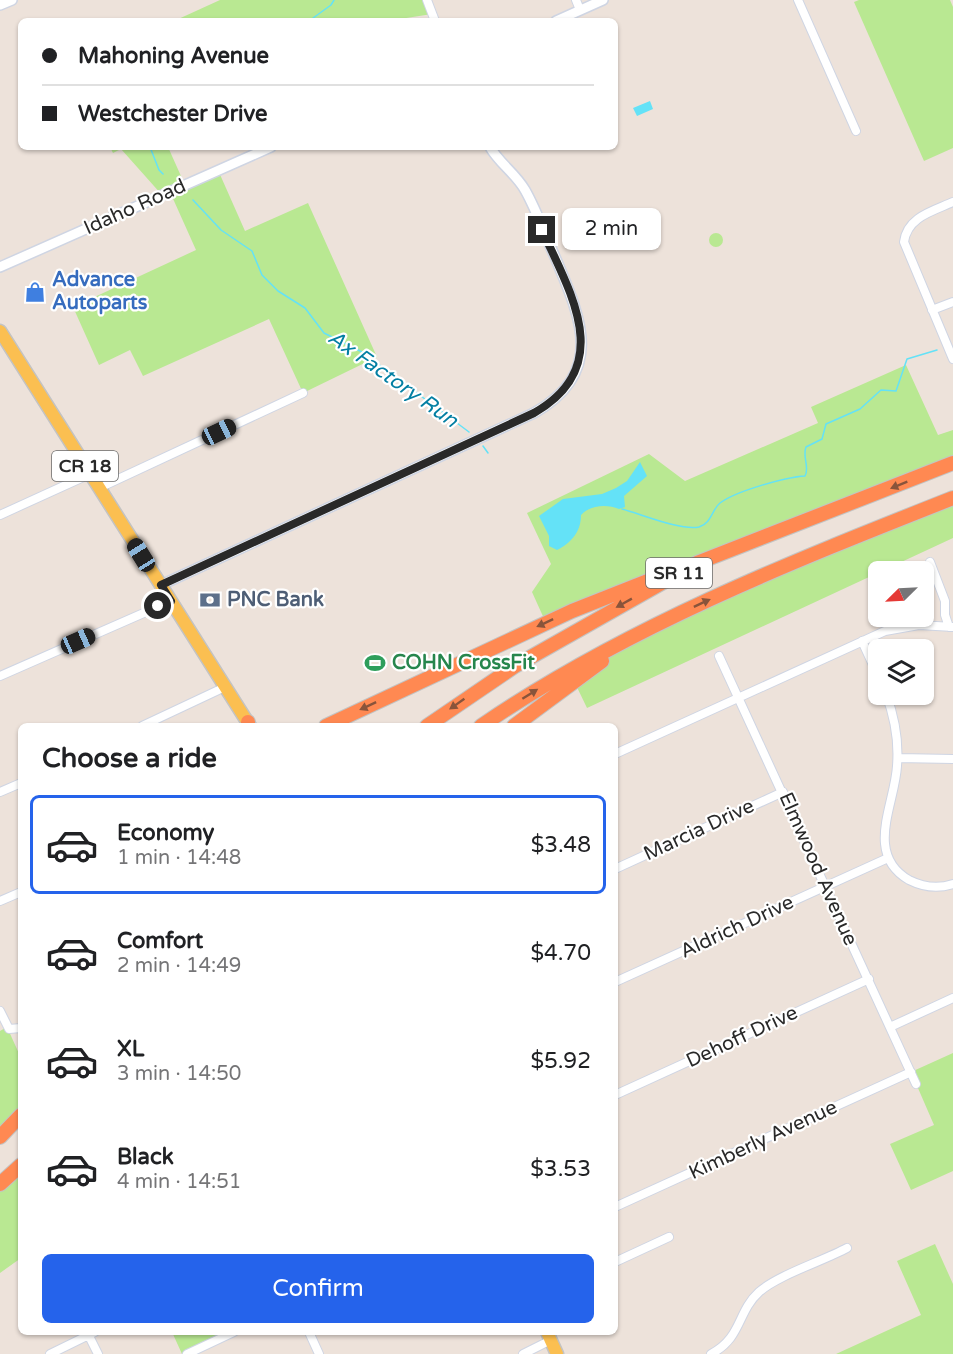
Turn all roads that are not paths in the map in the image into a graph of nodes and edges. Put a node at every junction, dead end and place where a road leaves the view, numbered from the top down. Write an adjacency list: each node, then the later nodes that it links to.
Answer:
1 (12, 0): 6 (street)
2 (427, 0): 8 (street)
3 (576, 0): 7 (street)
4 (603, 0): 7 (street)
5 (798, 0): 10 (street)
6 (0, 5)
7 (580, 10): 9 (street)
8 (434, 18)
9 (563, 18)
10 (856, 131)
11 (264, 150): 14 (street, Idaho Road)
12 (492, 150): 27 (street)
13 (953, 202): 16 (street)
14 (0, 267)
15 (953, 302): 16 (street)
16 (932, 310): 18 (street)
17 (0, 331): 21 (main road, CR 18)
18 (953, 359)
19 (303, 393): 22 (street)
20 (953, 464): 25 (highway, SR 11, one-way to 25)
21 (90, 474): 22 (main road, CR 18); 24 (street)
22 (99, 488): 27 (main road, CR 18)
23 (953, 498): 30 (highway, SR 11, one-way to 23)
24 (0, 515)
25 (697, 563): 40 (highway, one-way to 40); 41 (highway, SR 11, one-way to 41)
26 (934, 572): 29 (street)
27 (161, 585): 28 (main road, CR 18)
28 (171, 601): 34 (street); 35 (main road, CR 18)
29 (951, 627): 31 (street)
30 (633, 638): 42 (highway, SR 11, one-way to 30); 43 (highway)
31 (862, 641): 32 (street); 36 (street)
32 (868, 654)
33 (719, 656): 36 (street, Elmwood Avenue)
34 (0, 675)
35 (225, 687): 38 (street); 39 (main road, CR 18)
36 (740, 697): 44 (street); 49 (street, Elmwood Avenue)
37 (890, 705): 45 (street)
38 (148, 723)
39 (248, 723)
40 (332, 723)
41 (432, 723)
42 (486, 723)
43 (518, 723)
44 (618, 753)
45 (898, 758): 46 (street); 50 (street)
46 (953, 759)
47 (18, 784): 48 (street)
48 (0, 792)
49 (783, 792): 51 (street, Marcia Drive); 53 (street, Elmwood Avenue)
50 (888, 858): 52 (street); 53 (street, Aldrich Drive)
51 (618, 868)
52 (953, 884)
53 (826, 886): 56 (street, Elmwood Avenue); 57 (street, Aldrich Drive)
54 (18, 893): 55 (street)
55 (0, 901)
56 (869, 980): 60 (street, Elmwood Avenue); 64 (street, Dehoff Drive)
57 (618, 981)
58 (953, 999): 60 (street)
59 (0, 1011): 61 (street)
60 (890, 1027): 62 (street, Elmwood Avenue)
61 (18, 1028)
62 (911, 1072): 63 (street, Elmwood Avenue); 69 (street, Kimberly Avenue)
63 (916, 1084)
64 (618, 1094)
65 (18, 1118): 66 (highway)
66 (0, 1137)
67 (18, 1168): 68 (highway)
68 (0, 1184)
69 (618, 1206)
70 (669, 1237): 72 (street)
71 (847, 1248): 84 (street)
72 (618, 1261)
73 (86, 1335): 78 (street)
74 (91, 1335): 79 (street)
75 (228, 1335): 80 (street)
76 (310, 1335): 81 (street)
77 (549, 1336): 82 (street); 83 (main road)
78 (50, 1354)
79 (98, 1354)
80 (188, 1354)
81 (319, 1354)
82 (523, 1354)
83 (557, 1354)
84 (711, 1354)

